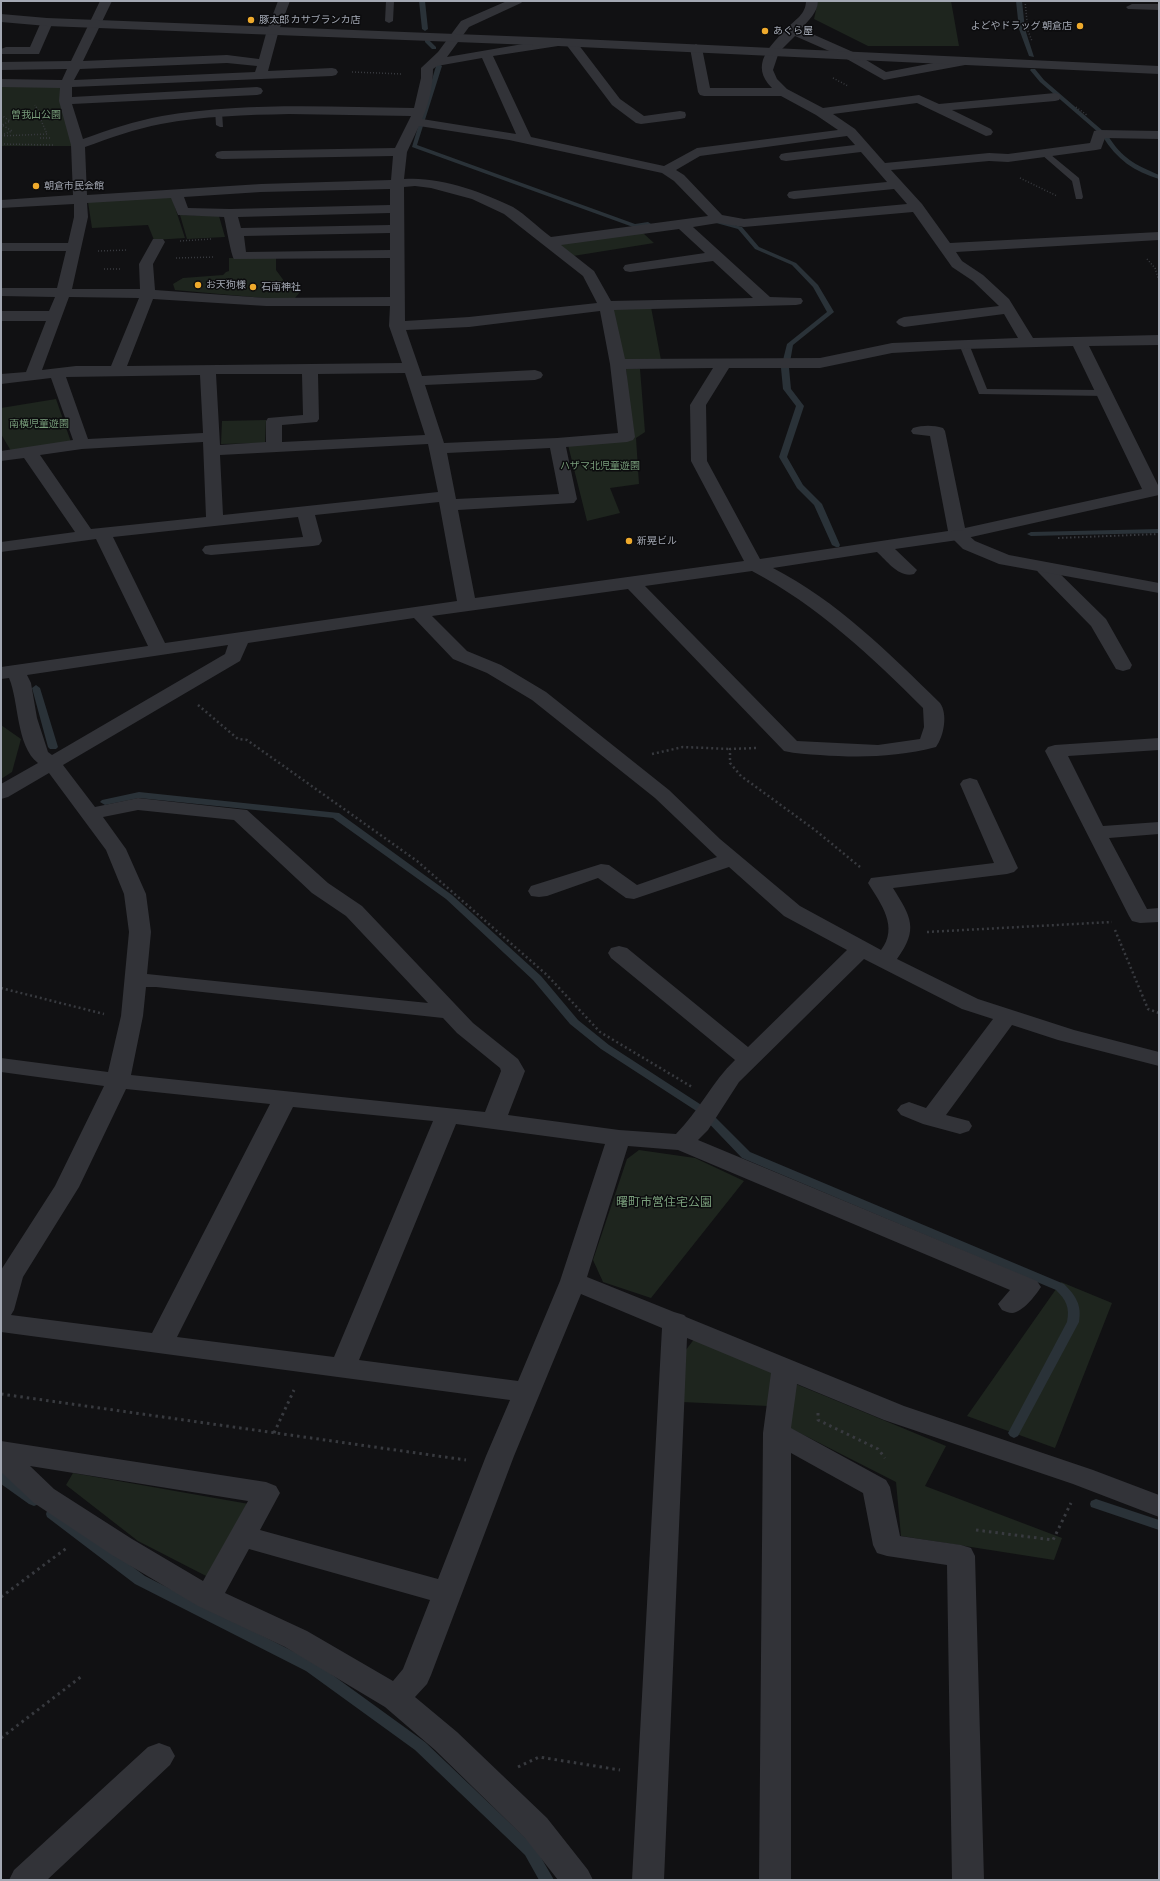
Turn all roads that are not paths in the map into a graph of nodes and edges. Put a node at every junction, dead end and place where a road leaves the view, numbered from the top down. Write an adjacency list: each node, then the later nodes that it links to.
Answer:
1 (106, 1): 11 (street)
2 (390, 1): 9 (lane)
3 (517, 1): 14 (street)
4 (812, 1): 13 (street)
5 (284, 2): 12 (street)
6 (1159, 7): 7 (street)
7 (1132, 8)
8 (1, 18): 10 (street)
9 (389, 21)
10 (47, 22): 11 (street); 17 (street)
11 (96, 24): 12 (street); 22 (street)
12 (273, 30): 14 (street); 24 (street)
13 (792, 30): 18 (street); 20 (street)
14 (456, 38): 15 (street); 25 (street)
15 (565, 42): 16 (street); 19 (street); 37 (street)
16 (696, 48): 18 (street); 31 (street)
17 (1, 51)
18 (773, 51): 20 (street); 31 (street)
19 (486, 54): 25 (street); 42 (street)
20 (849, 56): 21 (street); 21 (street)
21 (965, 61): 26 (street)
22 (76, 65): 23 (street); 24 (street); 29 (street)
23 (1, 66)
24 (262, 68): 27 (street); 29 (street); 30 (street)
25 (430, 69): 38 (street)
26 (1159, 70)
27 (332, 72)
28 (1, 83): 29 (street)
29 (66, 84): 33 (street)
30 (257, 91): 33 (street); 35 (street)
31 (783, 92): 36 (street)
32 (1055, 97): 34 (street)
33 (65, 101): 43 (street)
34 (936, 108): 36 (street); 40 (street)
35 (253, 111): 38 (street); 43 (street)
36 (821, 112): 39 (street)
37 (680, 114)
38 (417, 117): 42 (street); 45 (street)
39 (850, 132): 44 (street); 50 (street)
40 (986, 132)
41 (1159, 135): 46 (street)
42 (526, 141): 50 (street)
43 (77, 145): 56 (street)
44 (864, 148): 48 (street); 49 (street)
45 (400, 152): 47 (street); 51 (street)
46 (1045, 153): 49 (street); 55 (lane)
47 (222, 155)
48 (786, 157)
49 (880, 167): 52 (street)
50 (666, 170): 61 (street)
51 (397, 184): 53 (street); 59 (street); 66 (street)
52 (896, 185): 54 (street); 58 (street)
53 (176, 193): 56 (street); 60 (street)
54 (794, 195)
55 (1078, 197)
56 (80, 200): 57 (street); 69 (street)
57 (1, 204)
58 (917, 207): 61 (street); 68 (street)
59 (397, 209): 60 (street); 63 (street)
60 (230, 213): 64 (street)
61 (718, 219): 62 (street)
62 (682, 224): 66 (street); 72 (street)
63 (397, 229): 64 (street); 71 (street)
64 (236, 235): 71 (street)
65 (1159, 236): 68 (street)
66 (549, 242): 80 (street)
67 (1, 247): 69 (street)
68 (945, 248): 81 (street)
69 (74, 250): 75 (street)
70 (153, 250): 76 (street)
71 (397, 254): 77 (street)
72 (716, 256): 73 (street); 79 (street)
73 (630, 268)
74 (1, 292): 75 (street)
75 (64, 292): 76 (street); 83 (street)
76 (148, 294): 77 (street); 93 (street)
77 (396, 300): 85 (street)
78 (796, 301): 79 (street)
79 (766, 302): 80 (street)
80 (606, 306): 85 (street); 90 (street)
81 (1008, 309): 84 (street); 88 (street)
82 (1, 316): 83 (street)
83 (55, 316): 96 (street)
84 (904, 322)
85 (397, 326): 97 (street)
86 (1159, 340): 87 (street)
87 (1079, 342): 88 (street); 100 (street)
88 (1028, 343): 89 (street)
89 (964, 344): 91 (street); 100 (lane)
90 (618, 364): 91 (street); 103 (street)
91 (721, 364): 118 (street)
92 (310, 369): 94 (street); 97 (street); 106 (street)
93 (117, 370): 94 (street); 95 (street)
94 (208, 371): 102 (street)
95 (57, 373): 96 (street); 104 (street)
96 (33, 374): 99 (street)
97 (413, 375): 98 (street); 105 (street)
98 (536, 375)
99 (1, 379)
100 (1104, 393): 109 (street)
101 (919, 431): 114 (street)
102 (211, 443): 104 (street); 106 (street); 112 (street)
103 (557, 443): 105 (street); 110 (street)
104 (82, 444): 108 (street)
105 (436, 444): 106 (street); 110 (street)
106 (274, 447)
107 (3, 451): 108 (street)
108 (29, 452): 113 (street)
109 (1155, 491): 114 (street)
110 (447, 501): 111 (street); 123 (street)
111 (305, 511): 112 (street); 117 (street)
112 (215, 521): 113 (street)
113 (94, 534): 116 (street); 126 (street)
114 (958, 534): 115 (street); 119 (street)
115 (881, 546): 118 (street); 120 (street)
116 (1, 547)
117 (211, 550)
118 (755, 565): 121 (street); 121 (street)
119 (1044, 568): 122 (street); 127 (street)
120 (908, 570)
121 (632, 583): 123 (street)
122 (1159, 588)
123 (467, 604): 124 (street)
124 (418, 612): 125 (street); 136 (street)
125 (240, 639): 126 (street); 130 (street)
126 (159, 650): 128 (street)
127 (1123, 665)
128 (9, 672): 130 (street)
129 (1159, 744): 135 (street)
130 (52, 764): 132 (street); 133 (street)
131 (970, 784): 141 (street)
132 (1, 793)
133 (90, 814): 142 (street); 143 (street)
134 (1159, 828): 135 (street)
135 (1096, 833): 138 (street)
136 (732, 859): 137 (street); 139 (street)
137 (539, 891)
138 (1159, 915)
139 (861, 949): 141 (street); 146 (street)
140 (620, 953): 146 (street)
141 (884, 961): 144 (street)
142 (135, 981): 143 (street); 148 (street)
143 (451, 1012): 153 (street)
144 (1007, 1016): 145 (street); 152 (street)
145 (1159, 1059)
146 (748, 1060): 155 (street)
147 (1, 1065): 148 (street)
148 (118, 1081): 149 (street); 159 (street)
149 (285, 1099): 151 (street); 162 (street)
150 (909, 1110): 152 (street)
151 (448, 1115): 153 (street); 163 (street)
152 (931, 1118): 154 (street)
153 (494, 1121): 156 (street)
154 (960, 1126)
155 (690, 1133): 156 (street); 158 (street)
156 (619, 1138): 157 (street)
157 (573, 1281): 160 (street); 165 (street)
158 (1011, 1304)
159 (1, 1310)
160 (675, 1321): 164 (street); 177 (street)
161 (1, 1323): 162 (street)
162 (160, 1344): 163 (street)
163 (343, 1368): 165 (street)
164 (785, 1369): 166 (street); 169 (street)
165 (527, 1392): 171 (street)
166 (777, 1433): 178 (street); 179 (street)
167 (1, 1451): 170 (street)
168 (1, 1455): 172 (street)
169 (1159, 1506)
170 (242, 1536): 171 (street); 172 (street)
171 (447, 1593): 173 (street)
172 (208, 1598): 173 (street)
173 (396, 1698): 176 (street)
174 (159, 1756): 175 (street)
175 (25, 1880)
176 (576, 1880)
177 (648, 1880)
178 (775, 1880)
179 (968, 1880)

